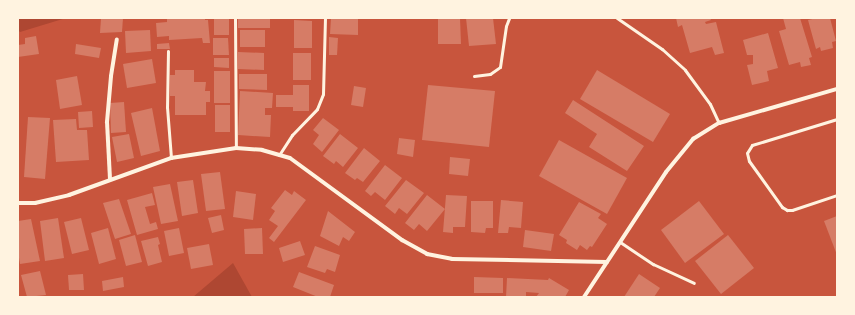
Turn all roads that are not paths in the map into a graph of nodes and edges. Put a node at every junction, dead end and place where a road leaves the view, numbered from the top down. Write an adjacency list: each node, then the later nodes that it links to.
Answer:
1 (235, 18): 11 (lane)
2 (325, 18): 12 (lane)
3 (509, 18): 7 (lane)
4 (617, 18): 10 (lane)
5 (117, 39): 14 (street)
6 (168, 51): 13 (lane)
7 (474, 76)
8 (837, 89): 10 (street)
9 (837, 119): 15 (lane)
10 (719, 123): 17 (street)
11 (236, 148): 12 (street); 13 (street)
12 (279, 155): 18 (street)
13 (171, 158): 14 (street)
14 (110, 179): 16 (street)
15 (837, 195)
16 (18, 203)
17 (620, 242): 18 (street); 19 (lane)
18 (607, 262): 20 (street)
19 (694, 283)
20 (584, 297)

